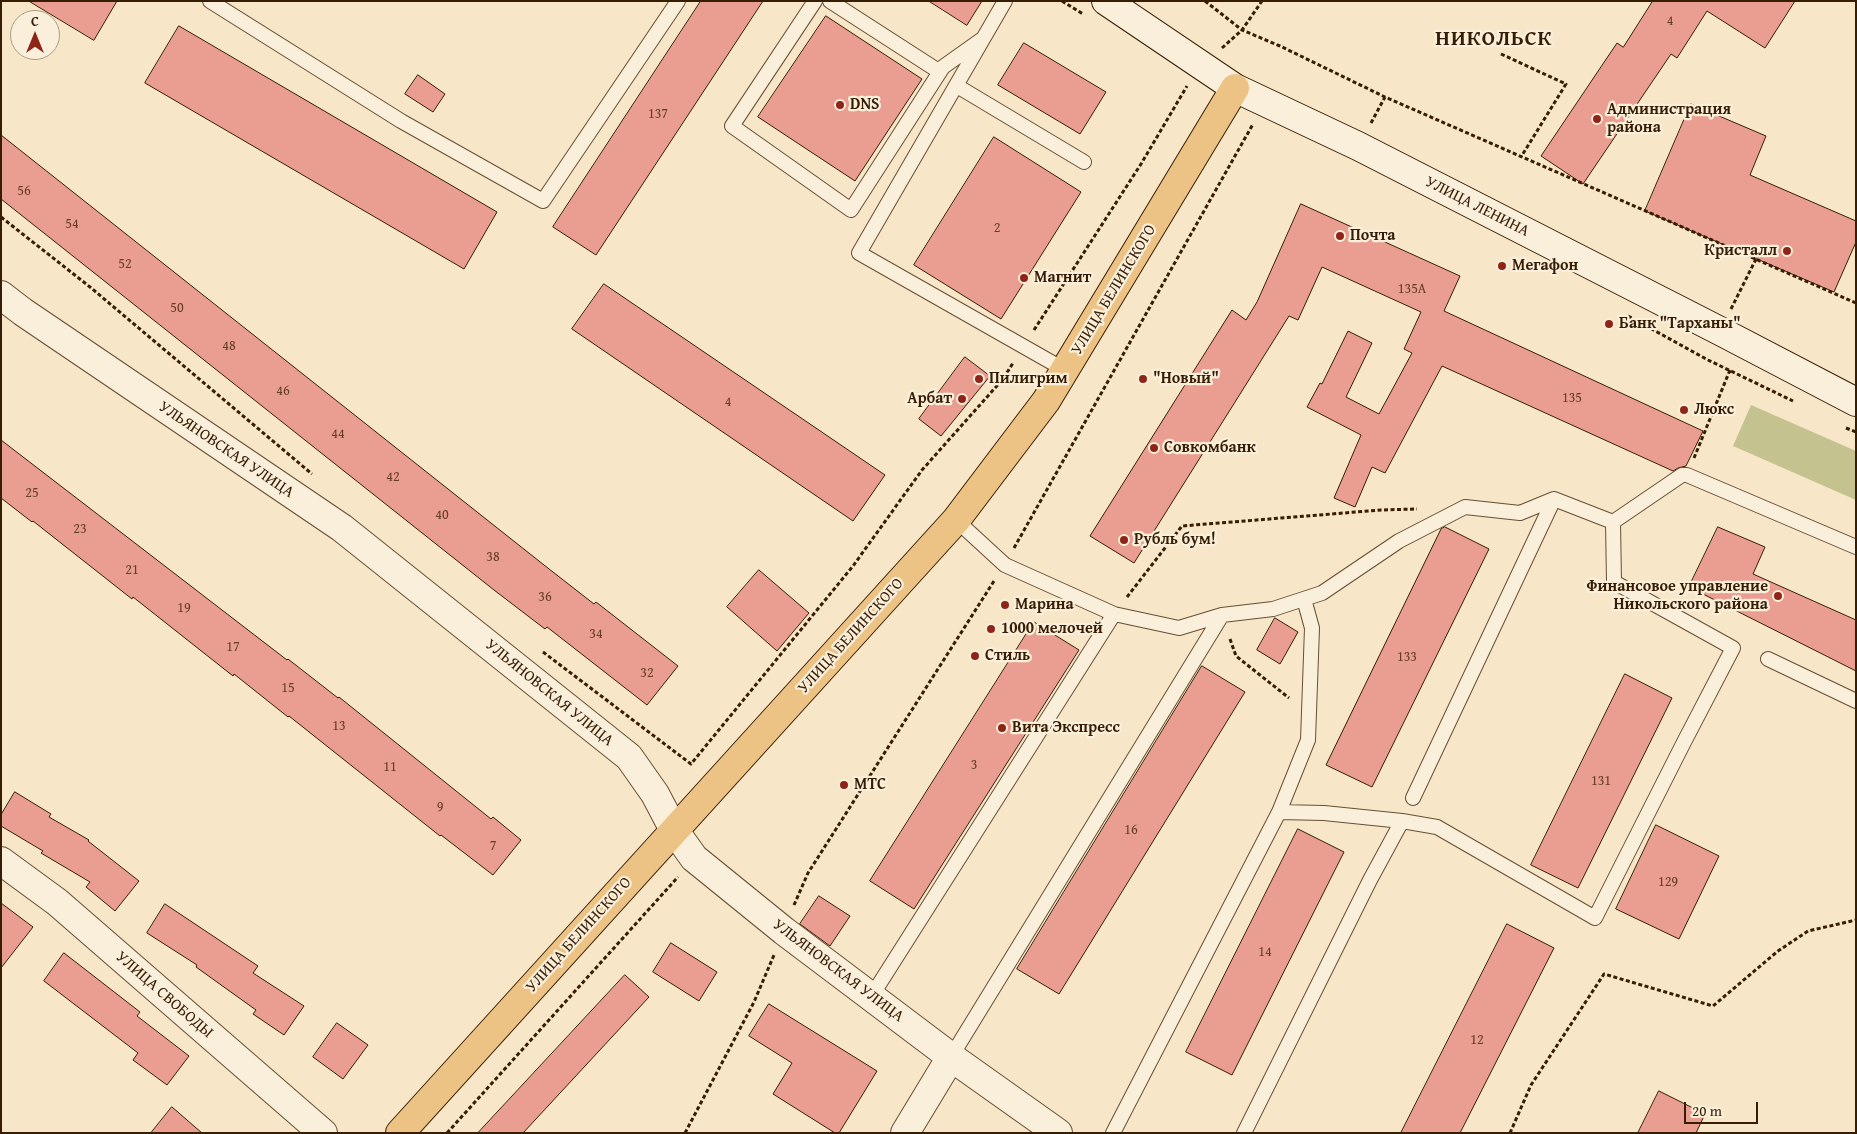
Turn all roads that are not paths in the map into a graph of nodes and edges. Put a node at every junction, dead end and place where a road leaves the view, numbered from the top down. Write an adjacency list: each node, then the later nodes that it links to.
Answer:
1 (210, 1): 2 (lane)
2 (678, 1)
3 (815, 1): 8 (lane)
4 (830, 1): 8 (lane)
5 (1005, 1): 7 (lane)
6 (1106, 1): 10 (street, УЛИЦА ЛЕНИНА)
7 (985, 37): 8 (lane); 9 (lane)
8 (940, 72)
9 (957, 86): 11 (lane); 13 (lane)
10 (1235, 88): 13 (main road, УЛИЦА БЕЛИНСКОГО); 14 (street, УЛИЦА ЛЕНИНА)
11 (1084, 162)
12 (1, 295): 27 (street, УЛЬЯНОВСКАЯ УЛИЦА)
13 (1065, 370): 16 (main road, УЛИЦА БЕЛИНСКОГО)
14 (1856, 402)
15 (1554, 499): 17 (lane); 19 (lane); 24 (lane)
16 (956, 520): 20 (lane); 27 (main road, УЛИЦА БЕЛИНСКОГО)
17 (1613, 522): 18 (lane); 26 (lane)
18 (1856, 546)
19 (1304, 599): 21 (lane); 25 (lane)
20 (1114, 614): 21 (lane); 29 (lane)
21 (1222, 615): 30 (lane)
22 (1768, 659): 23 (lane)
23 (1856, 700)
24 (1413, 798)
25 (1279, 812): 26 (lane); 35 (lane)
26 (1402, 821): 36 (lane)
27 (674, 830): 29 (street, УЛЬЯНОВСКАЯ УЛИЦА); 32 (main road, УЛИЦА БЕЛИНСКОГО)
28 (1, 861): 31 (street, УЛИЦА СВОБОДЫ)
29 (871, 997): 30 (street, УЛЬЯНОВСКАЯ УЛИЦА)
30 (951, 1057): 33 (street); 34 (street, УЛЬЯНОВСКАЯ УЛИЦА)
31 (323, 1133)
32 (400, 1133)
33 (905, 1133)
34 (1058, 1133)
35 (1113, 1133)
36 (1244, 1133)

